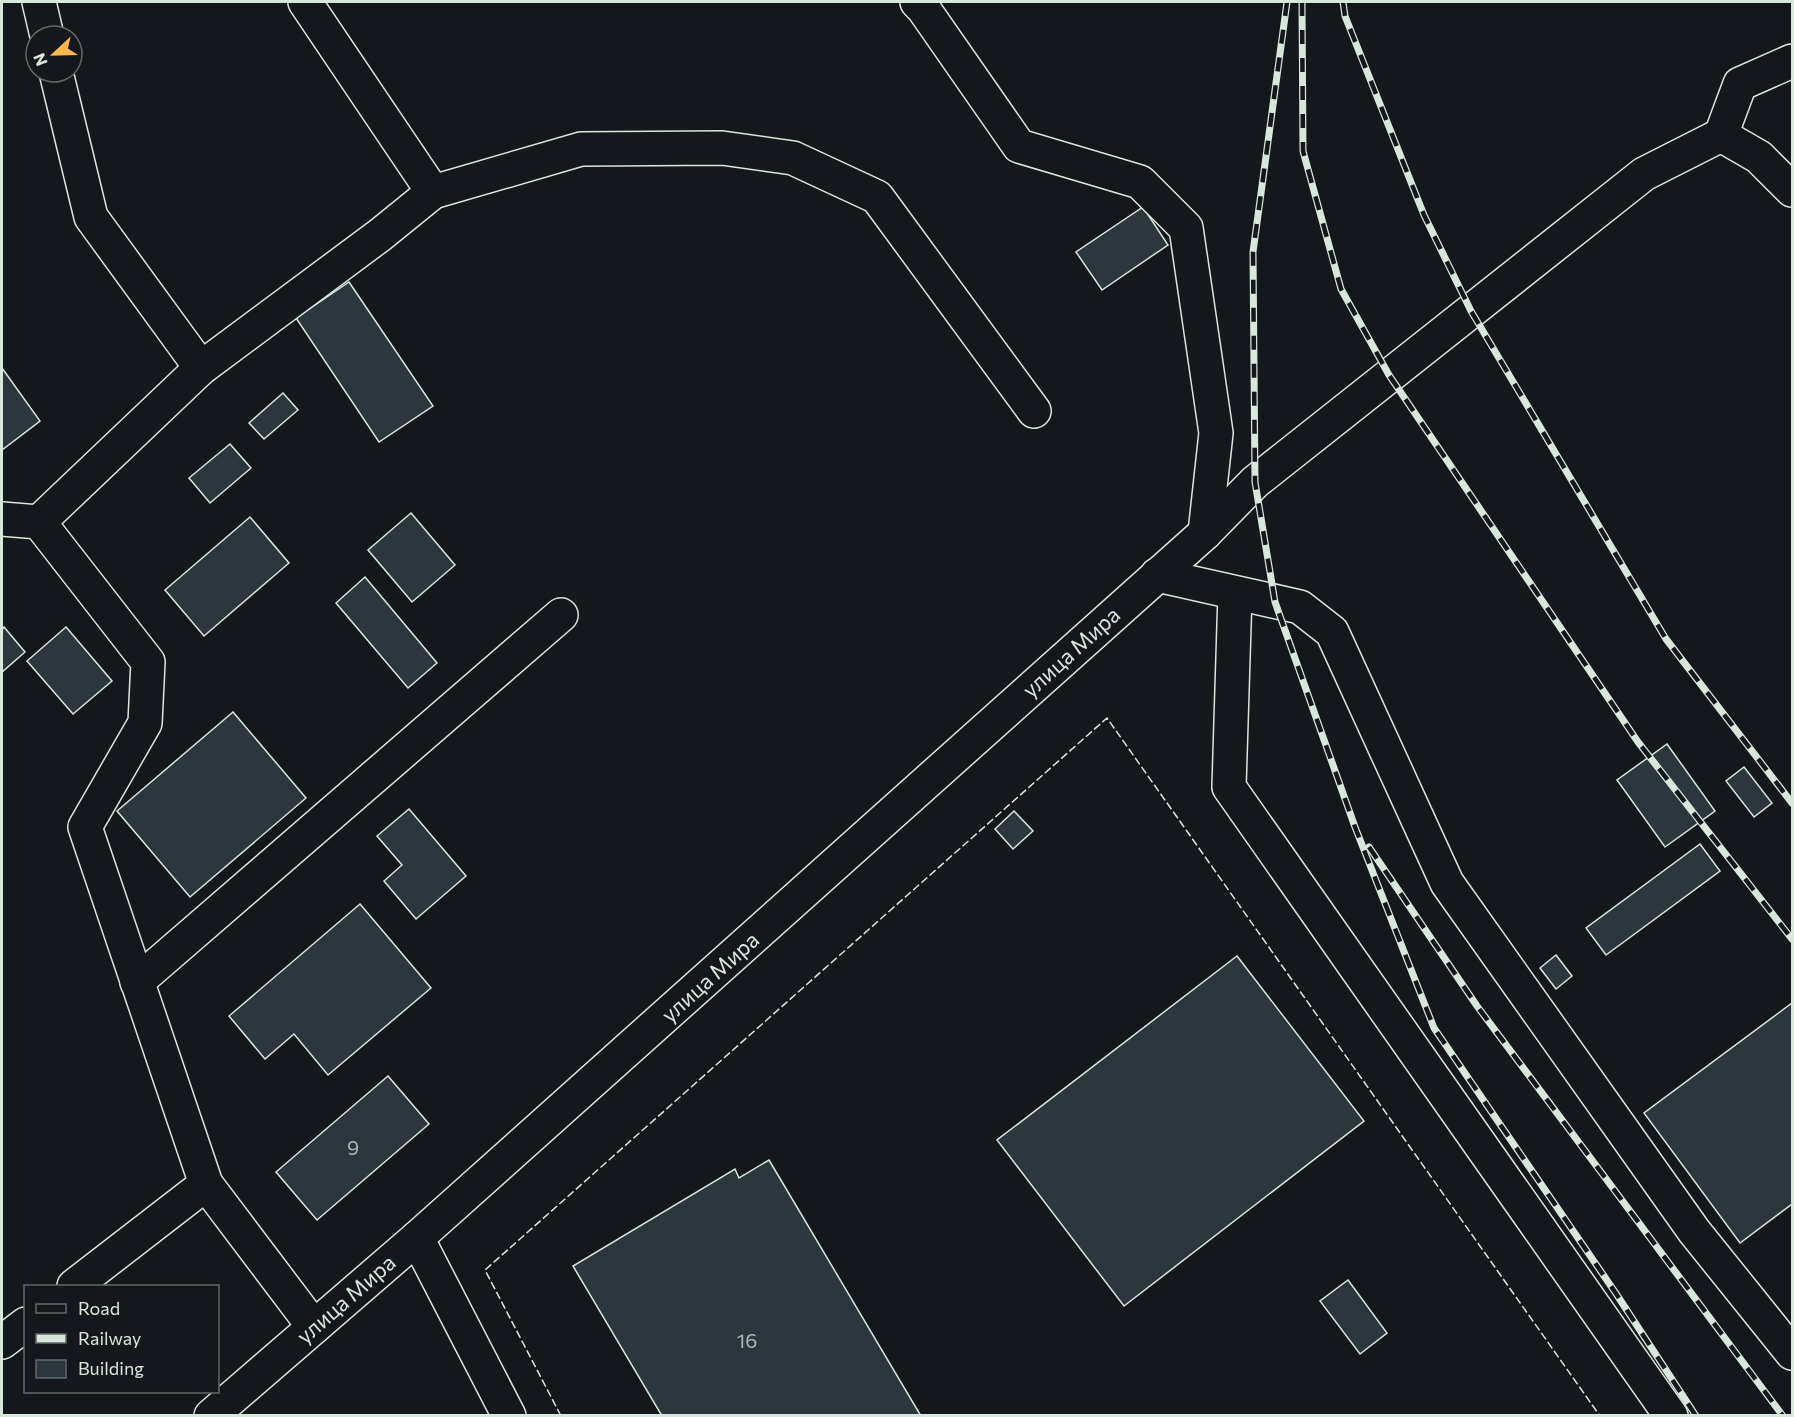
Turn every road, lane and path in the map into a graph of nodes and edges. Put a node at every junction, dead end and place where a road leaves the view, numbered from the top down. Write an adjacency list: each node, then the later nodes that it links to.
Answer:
1 (39, 2): 4 (street)
2 (304, 2): 9 (street)
3 (917, 2): 14 (street)
4 (44, 24)
5 (1792, 61): 7 (street)
6 (59, 84): 10 (street)
7 (1721, 135): 8 (street); 14 (street, улица Мира)
8 (1792, 190)
9 (433, 192): 10 (street); 11 (street)
10 (201, 368): 13 (street)
11 (1034, 411)
12 (2, 519): 13 (street)
13 (39, 522): 18 (street)
14 (1204, 533): 15 (street, улица Мира)
15 (1157, 575): 16 (street); 20 (street, улица Мира)
16 (1235, 593): 25 (street); 28 (street)
17 (561, 615): 18 (street)
18 (137, 982): 19 (street)
19 (206, 1185): 21 (street); 23 (street)
20 (417, 1238): 23 (street, улица Мира); 27 (street)
21 (77, 1285)
22 (24, 1326): 24 (street)
23 (314, 1327): 26 (street, улица Мира)
24 (2, 1342)
25 (1792, 1353)
26 (211, 1416)
27 (509, 1416)
28 (1671, 1416)

